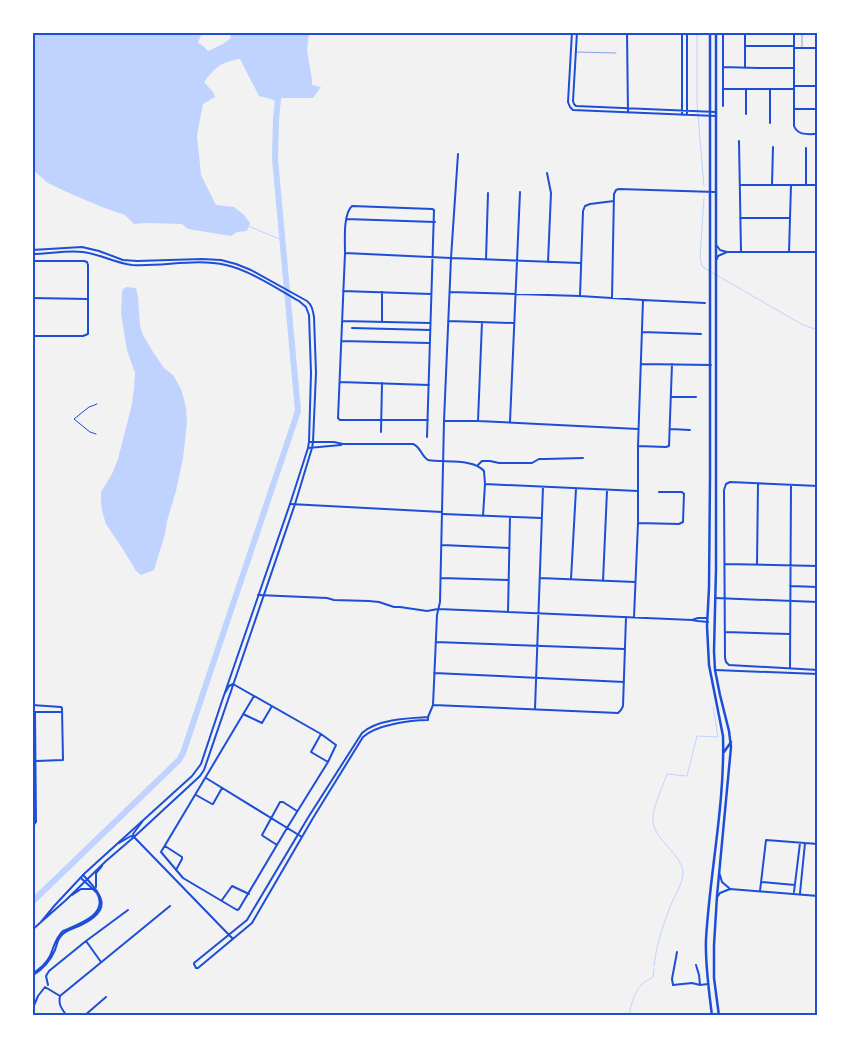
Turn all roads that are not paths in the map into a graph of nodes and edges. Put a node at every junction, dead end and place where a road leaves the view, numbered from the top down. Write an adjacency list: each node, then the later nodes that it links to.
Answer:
1 (572, 32): 16 (street)
2 (576, 32): 17 (street)
3 (628, 32): 28 (street)
4 (682, 32): 31 (street)
5 (687, 32): 32 (street)
6 (710, 32): 33 (main road)
7 (716, 32): 34 (main road)
8 (723, 32): 19 (street)
9 (745, 32): 12 (street)
10 (794, 32): 13 (street)
11 (802, 32): 14 (lane)
12 (745, 46): 13 (street); 20 (street)
13 (794, 47): 14 (street); 21 (street)
14 (802, 48): 15 (street)
15 (818, 48)
16 (571, 51): 17 (lane); 35 (street)
17 (576, 52): 18 (lane); 28 (street)
18 (616, 53)
19 (723, 67): 20 (street); 24 (street)
20 (745, 68): 21 (street)
21 (794, 68): 23 (street)
22 (818, 86): 23 (street)
23 (794, 88): 26 (street); 29 (street)
24 (723, 89): 25 (street); 27 (street)
25 (746, 89): 26 (street); 36 (street)
26 (770, 89): 41 (street)
27 (723, 106)
28 (628, 108): 31 (street); 35 (street)
29 (794, 109): 30 (street); 42 (street)
30 (818, 109)
31 (682, 111): 32 (street); 37 (street)
32 (688, 111): 33 (street); 38 (street)
33 (710, 112): 34 (street); 39 (main road)
34 (716, 112): 40 (main road)
35 (628, 113): 37 (street)
36 (746, 114)
37 (682, 115): 38 (street)
38 (688, 116): 39 (street)
39 (710, 116): 40 (street); 54 (main road)
40 (716, 116): 55 (main road)
41 (770, 123)
42 (818, 134)
43 (739, 141): 50 (street)
44 (773, 147): 51 (street)
45 (806, 148): 48 (street)
46 (458, 154): 71 (street)
47 (547, 173): 76 (street)
48 (806, 184): 49 (street); 52 (street)
49 (818, 184)
50 (740, 185): 51 (street); 58 (street)
51 (772, 185): 52 (street)
52 (791, 185): 59 (street)
53 (520, 192): 75 (street)
54 (710, 192): 55 (street); 57 (street); 106 (main road)
55 (717, 192): 62 (main road)
56 (488, 193): 72 (street)
57 (614, 201): 77 (street); 85 (street)
58 (740, 218): 59 (street); 66 (street)
59 (790, 218): 67 (street)
60 (346, 219): 61 (street); 61 (street); 64 (street)
61 (435, 222): 70 (street)
62 (717, 246): 65 (street); 73 (main road)
63 (32, 250): 125 (street)
64 (345, 252): 70 (street); 78 (street)
65 (727, 252): 66 (street); 73 (street)
66 (741, 252): 67 (street)
67 (790, 252): 68 (street)
68 (818, 252)
69 (32, 254): 124 (street)
70 (432, 258): 71 (street); 81 (street)
71 (451, 258): 72 (street); 80 (street)
72 (486, 260): 75 (street)
73 (717, 260): 166 (main road)
74 (32, 261): 86 (street)
75 (516, 261): 76 (street); 82 (street)
76 (548, 262): 77 (street)
77 (581, 264): 83 (street)
78 (344, 290): 79 (street); 89 (street)
79 (382, 292): 81 (street); 91 (street)
80 (450, 292): 82 (street); 90 (street)
81 (432, 294): 95 (street)
82 (515, 294): 83 (street); 94 (street)
83 (580, 296): 85 (street)
84 (32, 298): 86 (street)
85 (612, 298): 87 (street)
86 (88, 299): 101 (street)
87 (643, 300): 88 (street); 99 (street)
88 (705, 303)
89 (342, 321): 91 (street); 102 (street)
90 (448, 321): 93 (street); 115 (street)
91 (382, 322): 92 (street)
92 (389, 322): 95 (street); 97 (street)
93 (482, 322): 94 (street); 116 (street)
94 (514, 322): 117 (street)
95 (431, 323): 98 (street)
96 (352, 328): 97 (street)
97 (388, 329): 98 (street)
98 (430, 330): 103 (street)
99 (642, 332): 100 (street); 104 (street)
100 (701, 334)
101 (32, 336)
102 (341, 341): 103 (street); 107 (street)
103 (430, 343): 109 (street)
104 (641, 364): 105 (street); 118 (street)
105 (672, 364): 106 (street); 110 (street)
106 (711, 365): 163 (main road)
107 (340, 382): 108 (street); 113 (street)
108 (382, 383): 109 (street); 113 (street)
109 (429, 384): 114 (street)
110 (672, 397): 111 (street); 119 (street)
111 (696, 397)
112 (97, 404): 122 (street)
113 (381, 420): 114 (street); 121 (street)
114 (428, 420): 123 (street)
115 (444, 421): 116 (street); 131 (street)
116 (478, 421): 117 (street)
117 (510, 422): 118 (street)
118 (638, 429): 127 (street)
119 (670, 429): 120 (street); 127 (street)
120 (690, 430)
121 (381, 432)
122 (96, 434)
123 (427, 437)
124 (309, 442): 125 (street); 128 (street)
125 (313, 442): 126 (street); 129 (street)
126 (343, 444): 129 (street); 131 (street)
127 (638, 446): 140 (street)
128 (308, 448): 129 (street); 142 (street)
129 (312, 448): 143 (street)
130 (583, 458): 132 (street)
131 (443, 461): 132 (street); 144 (street)
132 (477, 466): 133 (street)
133 (484, 484): 137 (street); 145 (street)
134 (758, 484): 135 (street); 151 (street); 152 (street)
135 (791, 485): 136 (street); 153 (street)
136 (818, 486)
137 (543, 487): 138 (street); 147 (street)
138 (576, 489): 139 (street); 158 (street)
139 (607, 490): 140 (street); 159 (street)
140 (638, 491): 148 (street)
141 (660, 492): 148 (street)
142 (290, 504): 143 (street); 164 (street)
143 (295, 504): 144 (street); 165 (street)
144 (443, 514): 145 (street); 149 (street)
145 (483, 516): 146 (street)
146 (510, 517): 147 (street); 150 (street)
147 (542, 518): 156 (street)
148 (638, 523): 160 (street)
149 (442, 545): 150 (street); 155 (street)
150 (509, 548): 157 (street)
151 (725, 564): 152 (street); 167 (street)
152 (757, 565): 153 (street)
153 (790, 566): 154 (street); 161 (street)
154 (818, 566)
155 (441, 578): 157 (street); 171 (street)
156 (540, 578): 158 (street); 173 (street)
157 (508, 580): 172 (street)
158 (571, 580): 159 (street)
159 (603, 581): 160 (street)
160 (636, 582): 176 (street)
161 (790, 586): 162 (street); 168 (street)
162 (818, 587)
163 (709, 588): 166 (main road); 170 (main road)
164 (258, 595): 165 (street); 193 (street)
165 (263, 595): 171 (street); 191 (street)
166 (716, 598): 167 (street); 170 (main road); 174 (main road)
167 (725, 598): 168 (street); 179 (street)
168 (790, 601): 169 (street); 180 (street)
169 (818, 602)
170 (709, 606): 177 (main road)
171 (438, 609): 172 (street); 181 (street)
172 (508, 612): 173 (street)
173 (539, 613): 175 (street); 182 (street)
174 (715, 614): 177 (main road); 178 (main road)
175 (626, 617): 176 (street); 183 (street)
176 (634, 617): 177 (street)
177 (709, 620): 178 (main road); 203 (main road)
178 (715, 627): 185 (main road)
179 (724, 632): 180 (street); 184 (street)
180 (790, 634): 184 (street)
181 (436, 642): 182 (street); 187 (street)
182 (537, 646): 183 (street); 189 (street)
183 (625, 649): 190 (street)
184 (790, 668): 186 (street)
185 (715, 670): 188 (street); 204 (main road)
186 (818, 670)
187 (434, 673): 189 (street); 195 (street)
188 (818, 674)
189 (536, 678): 190 (street); 197 (street)
190 (624, 682): 197 (street)
191 (233, 684): 192 (street); 193 (street); 221 (street)
192 (254, 696): 196 (street); 200 (street)
193 (222, 701): 217 (street)
194 (32, 705): 199 (street)
195 (433, 705): 197 (street); 201 (street)
196 (272, 706): 200 (street); 202 (street)
197 (535, 709)
198 (34, 712): 199 (street); 206 (street)
199 (62, 712): 206 (street)
200 (243, 714): 208 (street)
201 (428, 718): 220 (street); 222 (street)
202 (321, 734): 207 (street); 207 (street)
203 (723, 736): 204 (main road); 205 (main road)
204 (729, 747): 205 (main road); 231 (main road)
205 (724, 753): 257 (main road)
206 (36, 761): 212 (street)
207 (328, 762): 213 (street)
208 (206, 778): 209 (street); 210 (street)
209 (222, 788): 210 (street); 216 (street)
210 (196, 795): 228 (street)
211 (32, 807): 212 (street)
212 (36, 807): 215 (street)
213 (297, 811): 216 (street); 219 (street)
214 (32, 814): 215 (street)
215 (36, 814): 218 (street)
216 (271, 818): 219 (street); 226 (street)
217 (144, 819): 221 (street); 227 (street)
218 (32, 827)
219 (287, 828): 220 (street); 226 (street)
220 (298, 834): 222 (street); 251 (street)
221 (134, 837): 227 (street); 229 (street); 251 (street)
222 (302, 837): 252 (street)
223 (800, 843): 224 (street); 235 (street); 236 (street)
224 (805, 843): 225 (street); 242 (street)
225 (818, 844)
226 (277, 845): 241 (street)
227 (116, 846): 232 (street)
228 (165, 846): 230 (street); 230 (street)
229 (110, 857): 233 (street); 237 (street)
230 (176, 870): 246 (street)
231 (720, 875): 238 (street); 243 (main road)
232 (82, 876): 233 (street); 234 (street); 249 (street)
233 (87, 879): 234 (street); 237 (street)
234 (84, 881): 237 (street); 245 (street)
235 (761, 882): 236 (street); 239 (street)
236 (795, 885): 240 (street)
237 (94, 888): 245 (street); 258 (street)
238 (730, 889): 239 (street); 243 (street)
239 (760, 891): 240 (street)
240 (794, 893): 242 (street)
241 (249, 894): 246 (street); 246 (street)
242 (800, 894): 244 (street)
243 (717, 896): 259 (main road)
244 (818, 896)
245 (66, 900): 249 (street)
246 (222, 900)
247 (170, 906): 255 (street)
248 (128, 910): 253 (street)
249 (36, 927): 250 (street)
250 (32, 930)
251 (229, 935): 252 (street); 252 (street)
252 (233, 939)
253 (86, 941): 255 (street); 261 (street)
254 (677, 952): 262 (street)
255 (101, 962): 264 (street)
256 (696, 965): 262 (street)
257 (707, 970): 259 (main road); 260 (main road)
258 (32, 975)
259 (714, 980): 263 (main road); 270 (main road)
260 (708, 984): 262 (street); 263 (main road)
261 (48, 985)
262 (700, 985)
263 (709, 991): 269 (main road)
264 (60, 996): 266 (street); 267 (street)
265 (106, 997): 268 (street)
266 (32, 1010)
267 (67, 1016)
268 (84, 1016)
269 (712, 1016)
270 (719, 1016)

